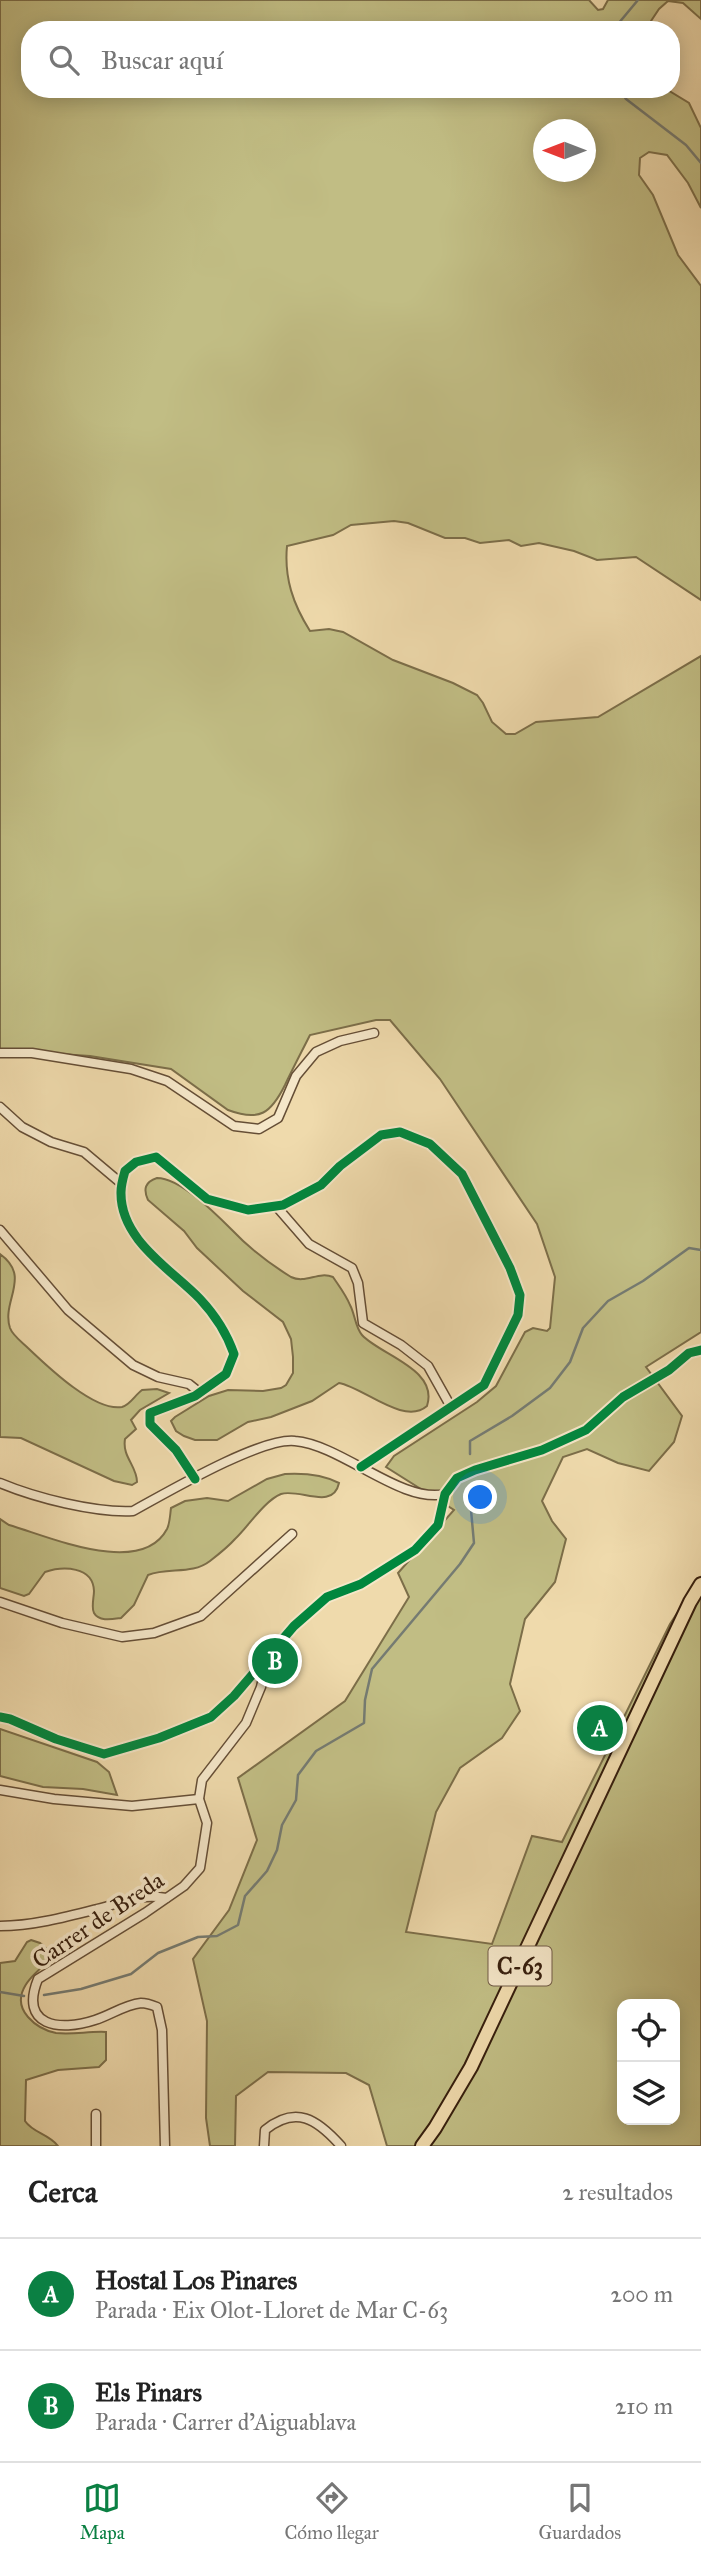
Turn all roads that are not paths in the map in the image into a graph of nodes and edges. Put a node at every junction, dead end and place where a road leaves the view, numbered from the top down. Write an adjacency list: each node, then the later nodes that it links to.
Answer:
1 (374, 1033): 2 (street)
2 (0, 1053)
3 (0, 1107): 4 (street)
4 (122, 1184): 5 (street); 8 (street)
5 (275, 1206): 9 (street); 9 (street)
6 (0, 1230): 8 (street)
7 (701, 1350): 13 (street)
8 (199, 1392): 11 (street)
9 (451, 1408): 10 (street)
10 (361, 1467): 11 (street); 13 (street)
11 (195, 1479): 12 (street)
12 (0, 1483)
13 (445, 1494): 19 (street)
14 (292, 1534): 17 (street)
15 (701, 1584): 18 (main road, C-63)
16 (701, 1598): 18 (main road, C-63)
17 (0, 1602)
18 (686, 1614): 30 (main road, C-63)
19 (267, 1659): 20 (street); 22 (street)
20 (0, 1717)
21 (0, 1790): 22 (street)
22 (199, 1799): 23 (street, Carrer de Breda)
23 (166, 1898): 24 (street); 27 (street, Carrer de Breda)
24 (0, 1926)
25 (96, 2114): 26 (street)
26 (96, 2146)
27 (165, 2146)
28 (264, 2146): 29 (street)
29 (341, 2146)
30 (422, 2146)

